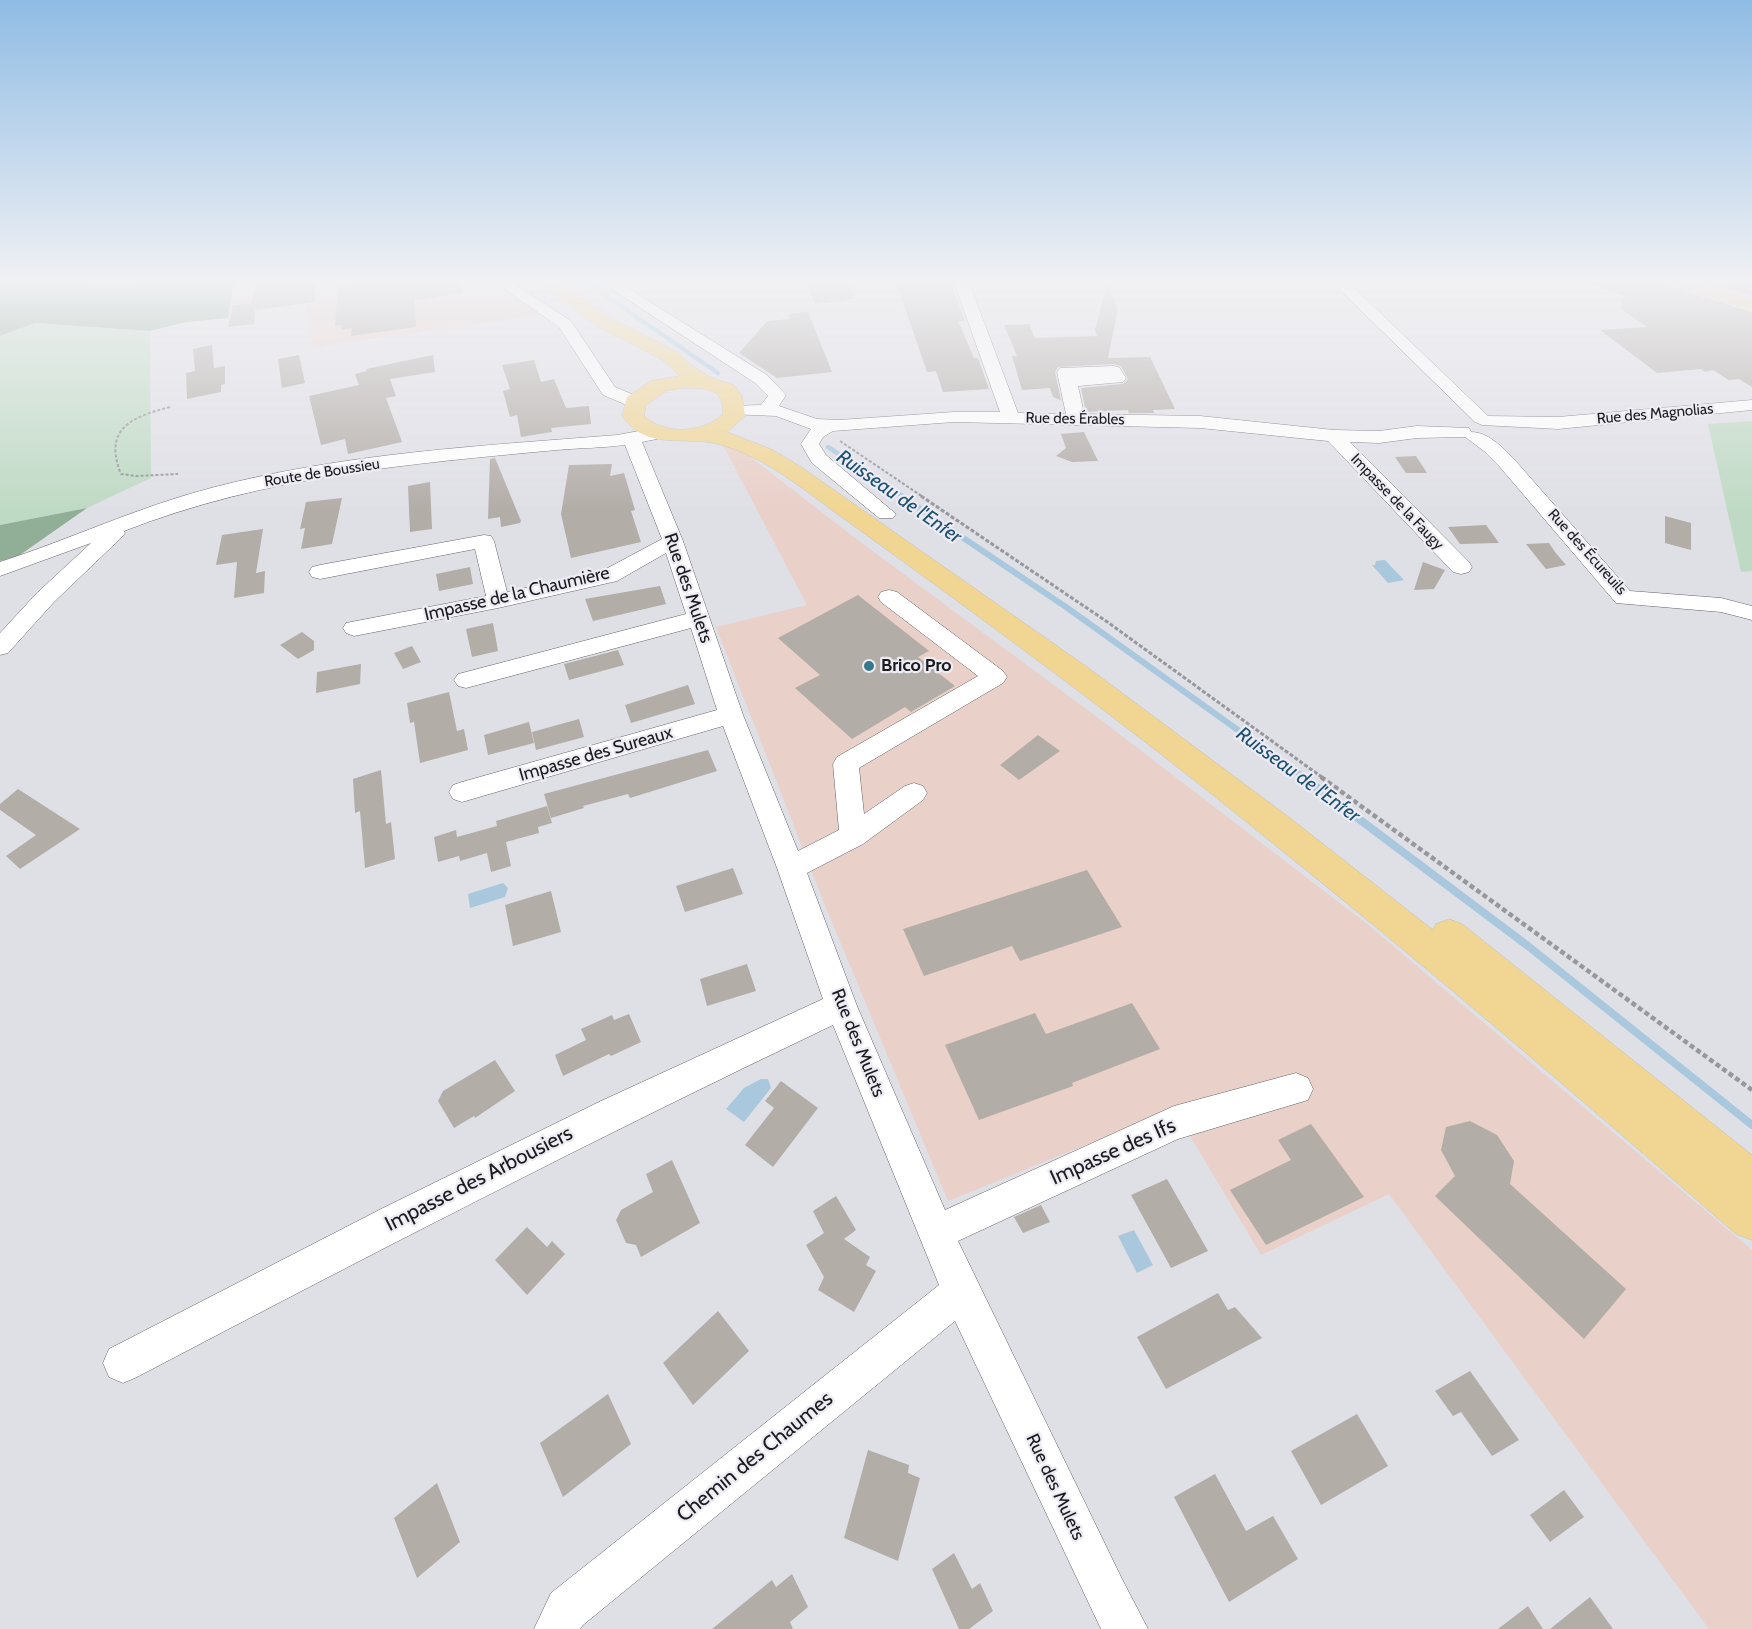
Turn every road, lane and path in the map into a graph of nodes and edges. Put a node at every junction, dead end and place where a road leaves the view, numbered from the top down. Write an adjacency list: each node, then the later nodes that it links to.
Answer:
1 (587, 358): 11 (street)
2 (649, 358): 9 (main road)
3 (672, 358): 8 (main road)
4 (728, 358): 14 (street)
5 (990, 358): 16 (street)
6 (1417, 358): 10 (street)
7 (1068, 381): 17 (street)
8 (704, 382): 9 (main road); 15 (main road)
9 (659, 386): 11 (main road)
10 (1450, 390): 18 (street); 19 (street)
11 (635, 402): 22 (main road)
12 (1752, 405): 19 (street, Rue des Magnolias)
13 (170, 407): 25 (path)
14 (767, 410): 15 (street, Rue des Érables); 20 (street, Rue des Érables)
15 (732, 416): 21 (main road); 26 (main road)
16 (1011, 418): 17 (street, Rue des Érables); 20 (street, Rue des Érables)
17 (1076, 419): 23 (street, Rue des Érables)
18 (1463, 427): 19 (street, Rue des Magnolias); 23 (street, Rue des Érables); 24 (street, Rue des Écureuils)
19 (1490, 427): 24 (street, Rue des Écureuils)
20 (823, 429): 26 (street); 46 (path)
21 (689, 434): 22 (main road); 48 (main road)
22 (644, 436): 27 (street, Route de Boussieu); 28 (street, Rue des Mulets)
23 (1334, 436): 29 (street, Impasse de la Faugy)
24 (1506, 462): 34 (street, Rue des Écureuils)
25 (178, 474)
26 (886, 514): 47 (main road)
27 (117, 526): 30 (street, Route de Boussieu); 37 (street)
28 (673, 541): 33 (street, Impasse de la Chaumière); 35 (street, Rue des Mulets)
29 (1461, 567)
30 (0, 569)
31 (320, 572): 33 (street)
32 (890, 597): 42 (street)
33 (498, 602): 36 (street, Impasse de la Chaumière)
34 (1752, 613)
35 (700, 618): 38 (street); 39 (street, Rue des Mulets)
36 (354, 628)
37 (0, 647)
38 (466, 680)
39 (731, 715): 40 (street, Impasse des Sureaux); 43 (street, Rue des Mulets)
40 (462, 792)
41 (914, 793): 42 (street)
42 (853, 836): 43 (street)
43 (791, 867): 44 (street, Rue des Mulets)
44 (841, 1006): 49 (street, Rue des Mulets); 51 (street, Impasse des Arbousiers)
45 (1296, 1089): 49 (street, Impasse des Ifs)
46 (1752, 1090)
47 (1752, 1182)
48 (1752, 1218)
49 (937, 1232): 50 (street, Rue des Mulets)
50 (962, 1292): 52 (street, Chemin des Chaumes); 53 (street, Rue des Mulets)
51 (123, 1363)
52 (556, 1629)
53 (1126, 1629)

